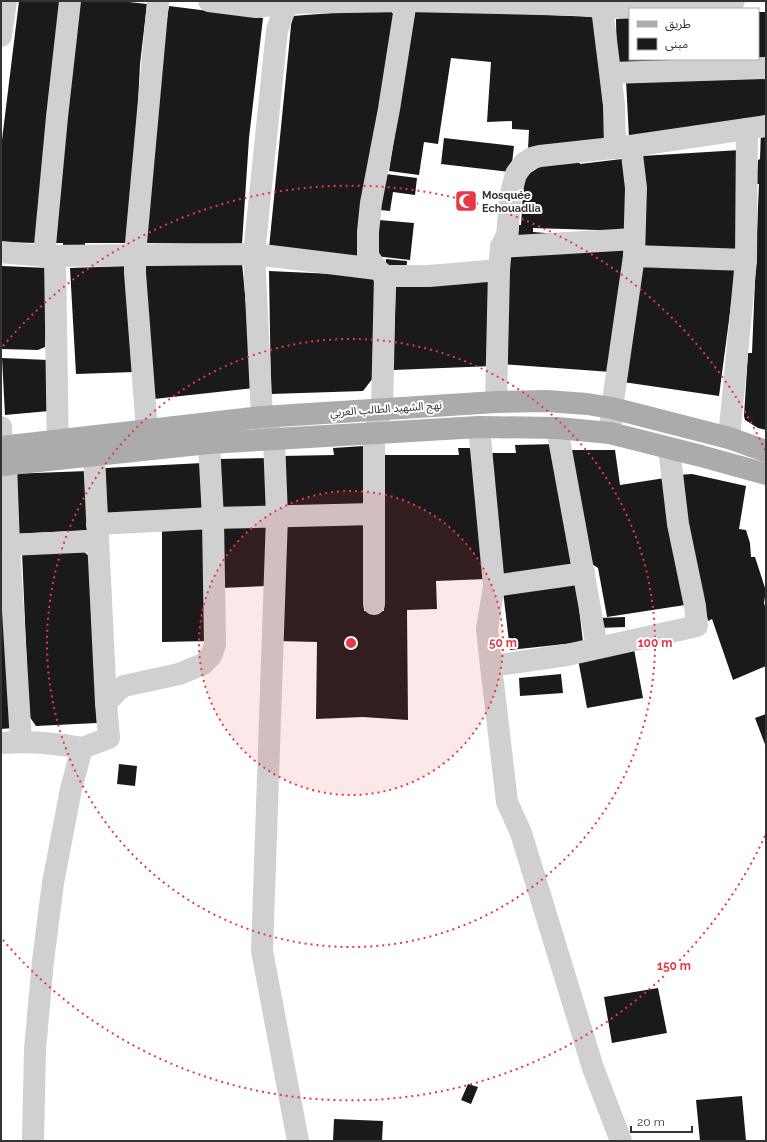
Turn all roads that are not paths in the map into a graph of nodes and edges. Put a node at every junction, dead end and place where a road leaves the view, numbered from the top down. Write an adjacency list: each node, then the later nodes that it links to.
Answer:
1 (6, 1): 10 (street)
2 (70, 1): 20 (street)
3 (158, 1): 18 (street)
4 (209, 1): 7 (street)
5 (406, 1): 7 (street); 9 (street); 23 (street)
6 (734, 1): 8 (street)
7 (288, 2): 19 (street)
8 (682, 3): 9 (street)
9 (588, 5): 12 (street)
10 (1, 36)
11 (766, 68): 12 (street)
12 (611, 73): 14 (street)
13 (756, 127): 14 (street); 21 (street)
14 (623, 147): 15 (street); 16 (street)
15 (500, 247): 16 (street); 22 (street)
16 (634, 248): 21 (street); 25 (street)
17 (1, 252): 20 (street)
18 (135, 254): 19 (street); 20 (street); 30 (street)
19 (254, 254): 23 (street); 27 (street)
20 (49, 256): 37 (street)
21 (746, 260): 33 (street)
22 (498, 270): 23 (street); 24 (street)
23 (381, 273): 26 (street)
24 (496, 402): 25 (main road, نهج الشهيد الطالب العربي); 26 (main road, نهج الشهيد الطالب العربي)
25 (612, 408): 32 (street); 33 (main road, نهج الشهيد الطالب العربي)
26 (382, 409): 27 (main road, نهج الشهيد الطالب العربي); 31 (street)
27 (262, 417): 30 (main road, نهج الشهيد الطالب العربي); 34 (street)
28 (479, 427): 29 (main road, نهج الشهيد الطالب العربي); 31 (main road, نهج الشهيد الطالب العربي); 48 (street)
29 (557, 428): 32 (main road, نهج الشهيد الطالب العربي); 47 (street)
30 (147, 430): 37 (main road, نهج الشهيد الطالب العربي)
31 (374, 433): 34 (main road, نهج الشهيد الطالب العربي); 42 (street)
32 (610, 433): 36 (main road, نهج الشهيد الطالب العربي)
33 (728, 438): 39 (main road, نهج الشهيد الطالب العربي)
34 (274, 440): 35 (main road, نهج الشهيد الطالب العربي); 43 (street)
35 (209, 442): 40 (main road, نهج الشهيد الطالب العربي); 44 (street)
36 (669, 448): 41 (main road, نهج الشهيد الطالب العربي); 50 (street)
37 (58, 449): 38 (main road, نهج الشهيد الطالب العربي); 40 (main road, نهج الشهيد الطالب العربي)
38 (2, 450): 46 (street)
39 (766, 451)
40 (94, 456): 45 (street)
41 (766, 474)
42 (374, 514): 43 (street); 49 (street)
43 (277, 516): 44 (street); 56 (street)
44 (213, 518): 45 (street); 52 (street)
45 (98, 533): 46 (street); 52 (street)
46 (9, 545): 53 (street)
47 (584, 573): 48 (street); 50 (street)
48 (494, 586): 51 (street)
49 (374, 604)
50 (597, 647): 51 (street)
51 (491, 666): 57 (street)
52 (106, 703): 54 (street)
53 (11, 742): 54 (street)
54 (82, 748): 55 (street)
55 (33, 1141)
56 (298, 1141)
57 (621, 1141)

